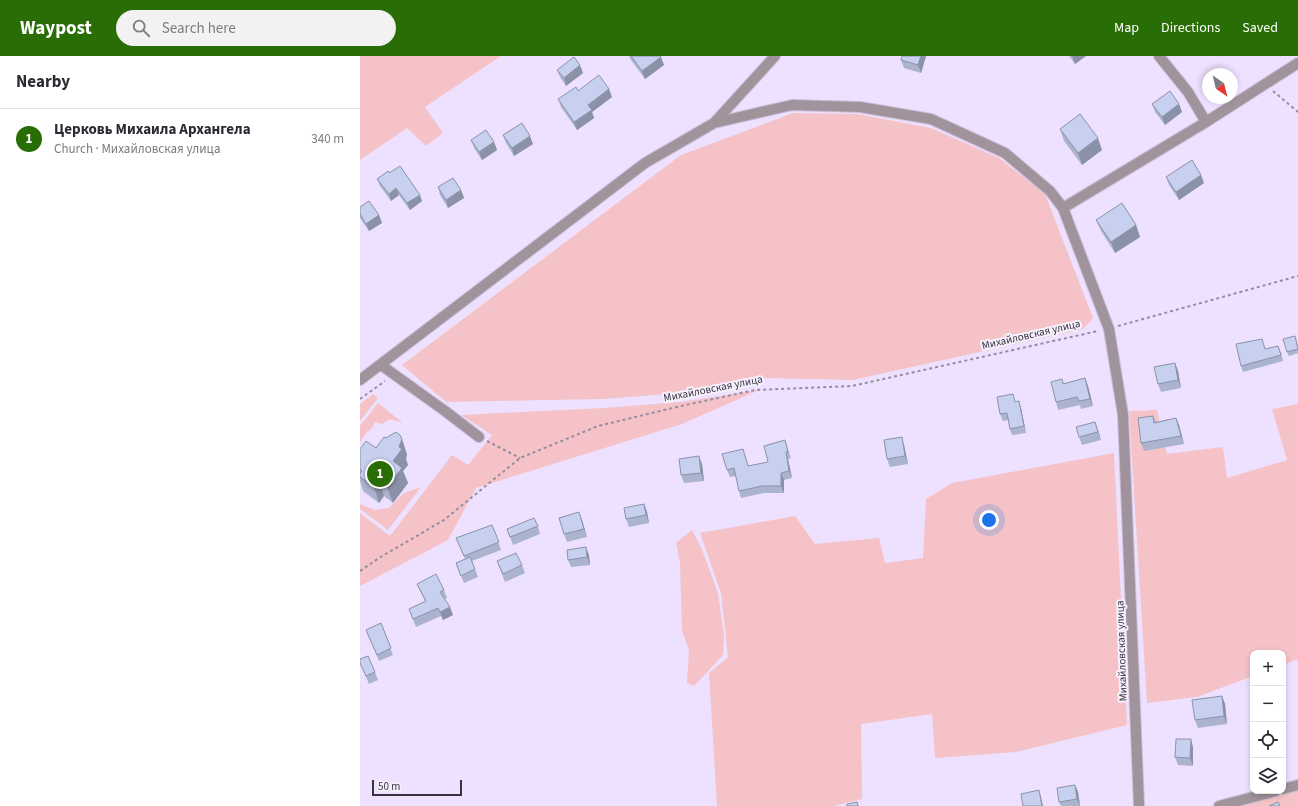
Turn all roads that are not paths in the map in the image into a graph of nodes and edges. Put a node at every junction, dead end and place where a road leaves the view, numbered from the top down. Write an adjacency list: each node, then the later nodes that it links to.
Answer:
1 (775, 56): 4 (street, Михайловская улица)
2 (1158, 56): 5 (street)
3 (1298, 63): 5 (street)
4 (714, 122): 6 (street, Михайловская улица); 7 (street, Михайловская улица)
5 (1206, 122): 6 (street)
6 (1063, 208): 13 (street, Михайловская улица)
7 (381, 365): 8 (street, Михайловская улица); 9 (street)
8 (360, 380)
9 (479, 437)
10 (1298, 785): 11 (street)
11 (1286, 788)
12 (1265, 794): 14 (street)
13 (1139, 806)
14 (1219, 806)

